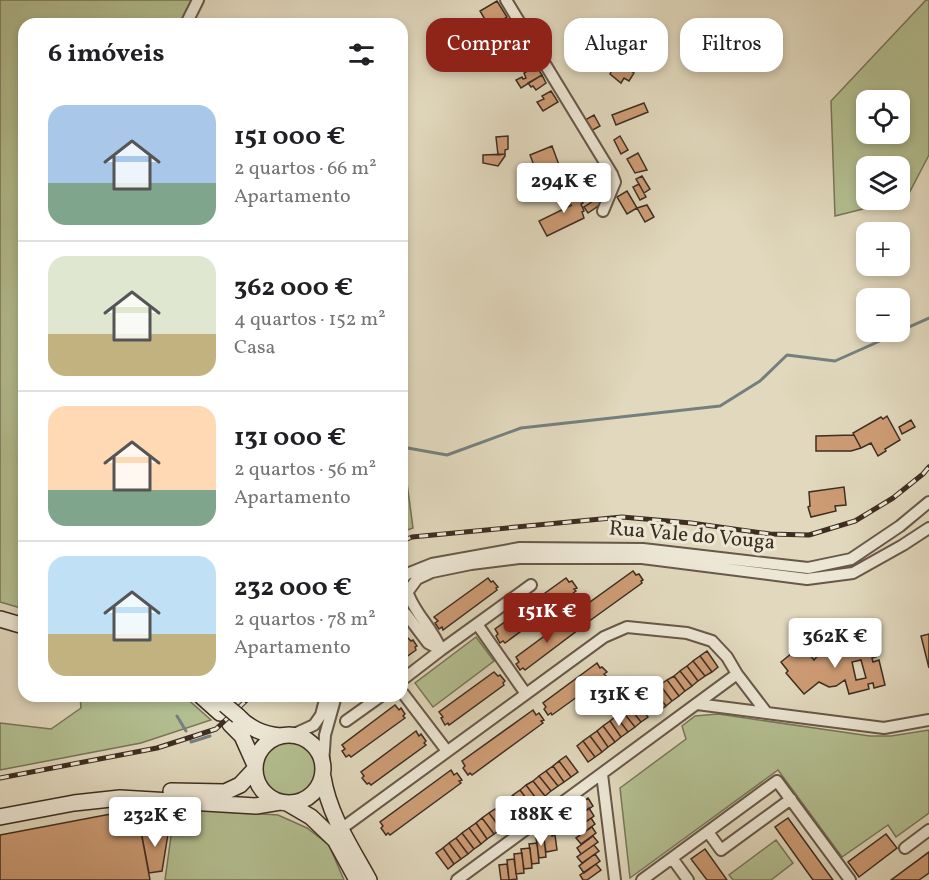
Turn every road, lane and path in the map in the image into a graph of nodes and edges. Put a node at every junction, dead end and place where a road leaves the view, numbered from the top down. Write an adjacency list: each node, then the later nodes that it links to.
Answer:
1 (198, 0): 3 (street)
2 (506, 0): 4 (street)
3 (189, 18)
4 (603, 211)
5 (929, 502): 7 (street, Rua Vale do Vouga)
6 (929, 528): 9 (street, Rua Vale do Vouga)
7 (408, 574)
8 (531, 585): 16 (street)
9 (408, 587)
10 (408, 596): 17 (street)
11 (0, 609): 12 (street)
12 (18, 614)
13 (408, 617): 17 (street)
14 (0, 619): 15 (street)
15 (18, 624)
16 (477, 624): 17 (street); 20 (street)
17 (441, 650): 19 (street)
18 (737, 674): 20 (street); 26 (street); 28 (street)
19 (408, 676)
20 (526, 694): 32 (street)
21 (408, 700): 32 (street)
22 (211, 702): 27 (street)
23 (324, 702): 31 (street)
24 (334, 702): 34 (street)
25 (373, 702): 30 (street)
26 (697, 704): 28 (street); 35 (street)
27 (225, 711): 31 (street); 33 (street)
28 (766, 712): 29 (street)
29 (929, 720)
30 (346, 721)
31 (286, 736): 33 (street); 34 (street)
32 (447, 750): 40 (street)
33 (255, 767): 37 (street); 38 (street)
34 (323, 771): 37 (street); 40 (street)
35 (602, 774): 47 (street); 48 (street)
36 (791, 799): 42 (street); 42 (street); 51 (street)
37 (284, 803): 39 (street); 45 (street)
38 (0, 807)
39 (0, 817)
40 (341, 829): 46 (street)
41 (929, 830): 43 (street)
42 (708, 832): 44 (street)
43 (905, 848)
44 (672, 858): 49 (street); 50 (street)
45 (357, 880)
46 (369, 880)
47 (457, 880)
48 (615, 880)
49 (642, 880)
50 (688, 880)
51 (850, 880)

